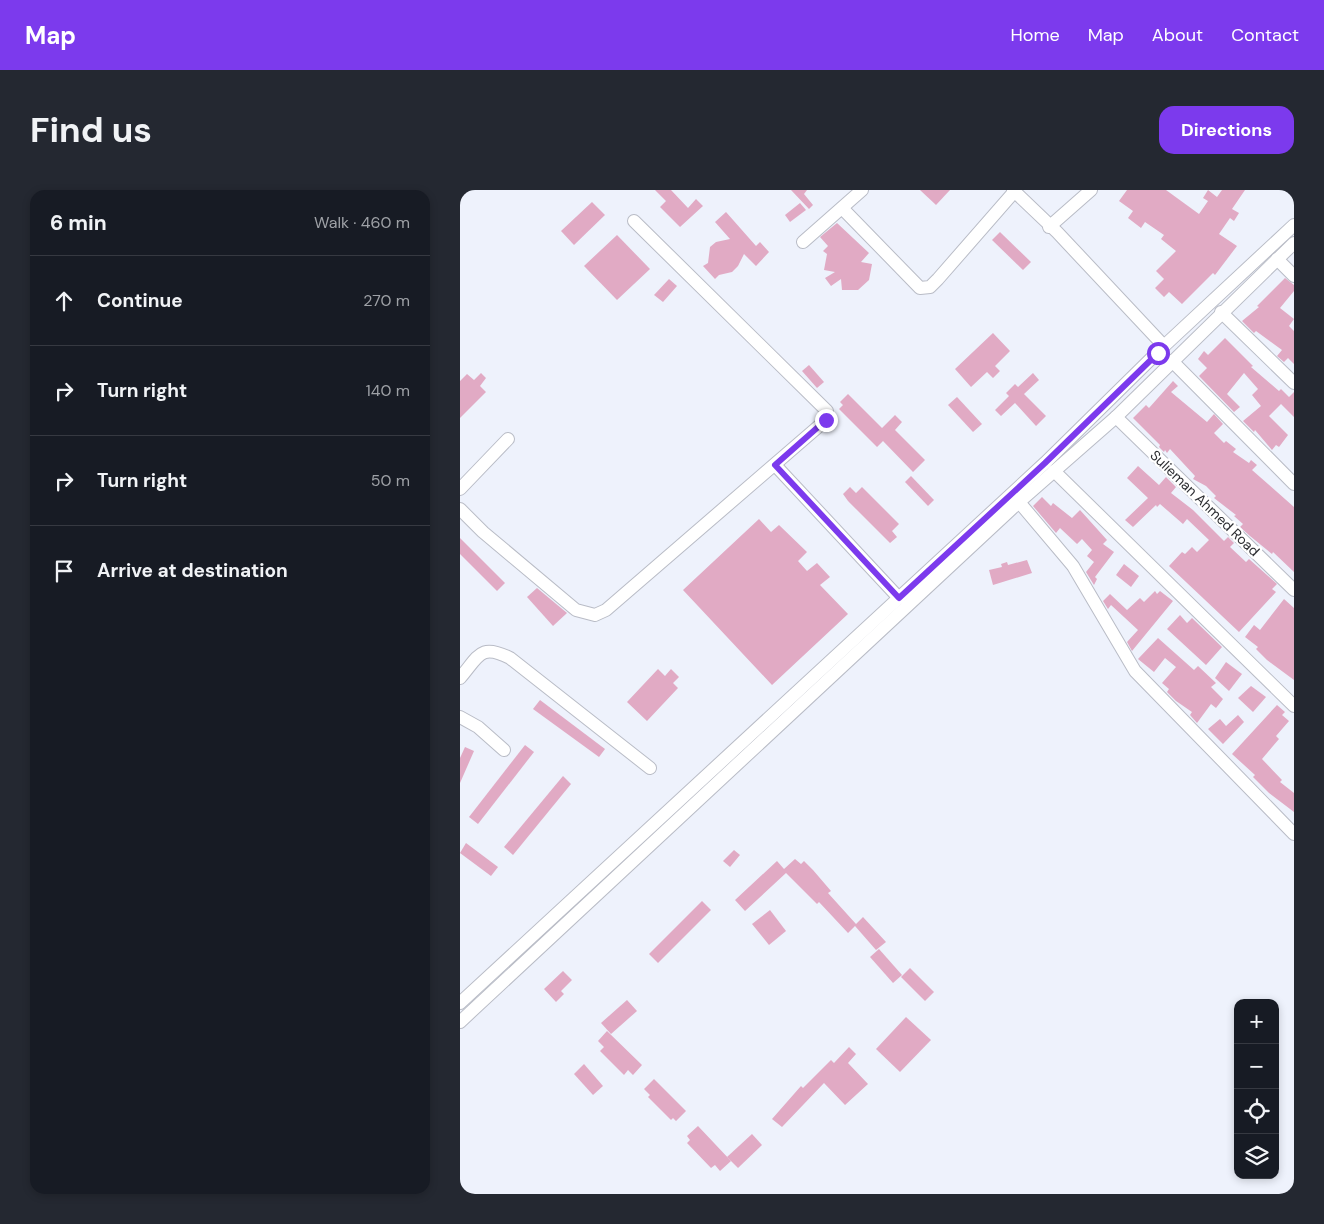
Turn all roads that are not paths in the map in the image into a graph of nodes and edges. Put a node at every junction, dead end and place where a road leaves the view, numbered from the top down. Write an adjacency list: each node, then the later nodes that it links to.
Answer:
1 (862, 190): 4 (street)
2 (1091, 190): 7 (street)
3 (1014, 191): 4 (street); 7 (street)
4 (842, 208): 8 (street)
5 (634, 221): 20 (street)
6 (1294, 225): 13 (street)
7 (1049, 227): 13 (street)
8 (803, 242)
9 (1294, 243): 10 (street)
10 (1277, 259): 11 (street); 12 (street)
11 (1294, 276)
12 (1221, 312): 14 (street); 15 (street)
13 (1161, 350): 17 (street)
14 (1172, 361): 16 (street); 22 (street)
15 (1294, 383)
16 (1116, 417): 19 (street); 26 (street, Sulieman Ahmed Road)
17 (1072, 436): 19 (street); 27 (street)
18 (508, 439): 23 (street)
19 (1083, 445): 21 (street)
20 (775, 465): 25 (street); 27 (street)
21 (1054, 471): 24 (street); 29 (street)
22 (1294, 484)
23 (460, 489)
24 (1019, 502): 33 (street); 35 (street)
25 (460, 510)
26 (1294, 590)
27 (899, 598): 34 (street)
28 (460, 678): 32 (street)
29 (1294, 706)
30 (460, 717): 31 (street)
31 (504, 750)
32 (650, 768)
33 (1294, 834)
34 (460, 1003)
35 (460, 1022)

